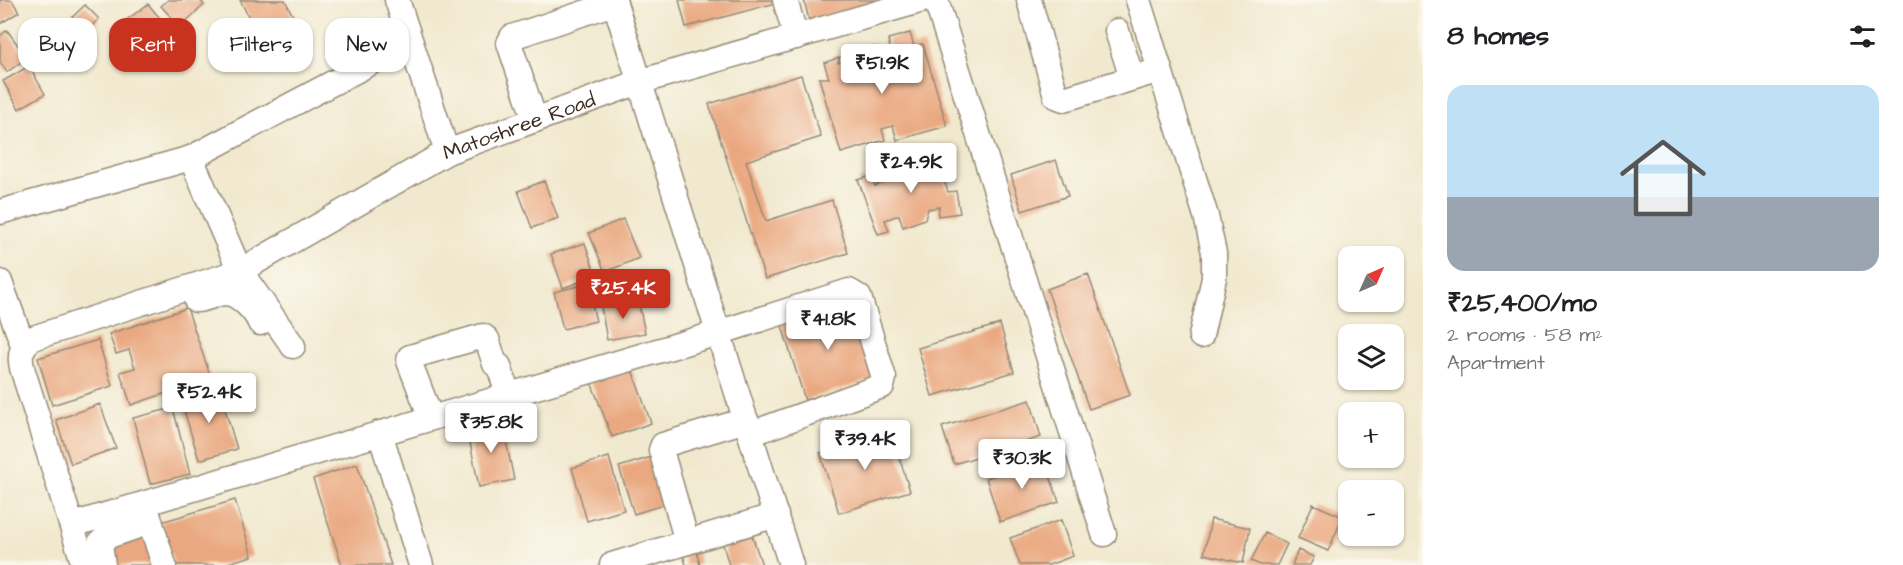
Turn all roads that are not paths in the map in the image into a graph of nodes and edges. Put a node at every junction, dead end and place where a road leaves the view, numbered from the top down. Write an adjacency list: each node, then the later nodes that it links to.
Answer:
1 (397, 0): 10 (street, Matoshree Road)
2 (923, 0): 9 (street, Matoshree Road)
3 (936, 0): 31 (street)
4 (1029, 0): 12 (street)
5 (1138, 0): 11 (street)
6 (614, 1): 13 (street); 14 (street)
7 (785, 5): 9 (street)
8 (1117, 31): 12 (street)
9 (802, 35): 13 (street, Matoshree Road)
10 (410, 42): 15 (street, Matoshree Road); 16 (street)
11 (1160, 70): 12 (street); 22 (street)
12 (1132, 78)
13 (639, 82): 14 (street, Matoshree Road); 21 (street)
14 (535, 120): 15 (street, Matoshree Road)
15 (447, 152): 18 (street)
16 (190, 158): 17 (street); 18 (street)
17 (0, 212)
18 (240, 271): 20 (street); 20 (street)
19 (0, 282): 23 (street)
20 (190, 288): 23 (street)
21 (718, 333): 24 (street); 26 (street); 26 (street)
22 (1201, 336)
23 (23, 345): 30 (street)
24 (508, 395): 25 (street); 25 (street)
25 (431, 418): 27 (street)
26 (748, 427): 29 (street); 32 (street)
27 (380, 434): 28 (street); 36 (street)
28 (147, 513): 30 (street); 34 (street); 35 (street)
29 (776, 515): 32 (street); 38 (street)
30 (72, 525): 33 (street)
31 (1104, 534)
32 (691, 541): 37 (street)
33 (84, 565)
34 (103, 565)
35 (164, 565)
36 (421, 565)
37 (612, 565)
38 (791, 565)

